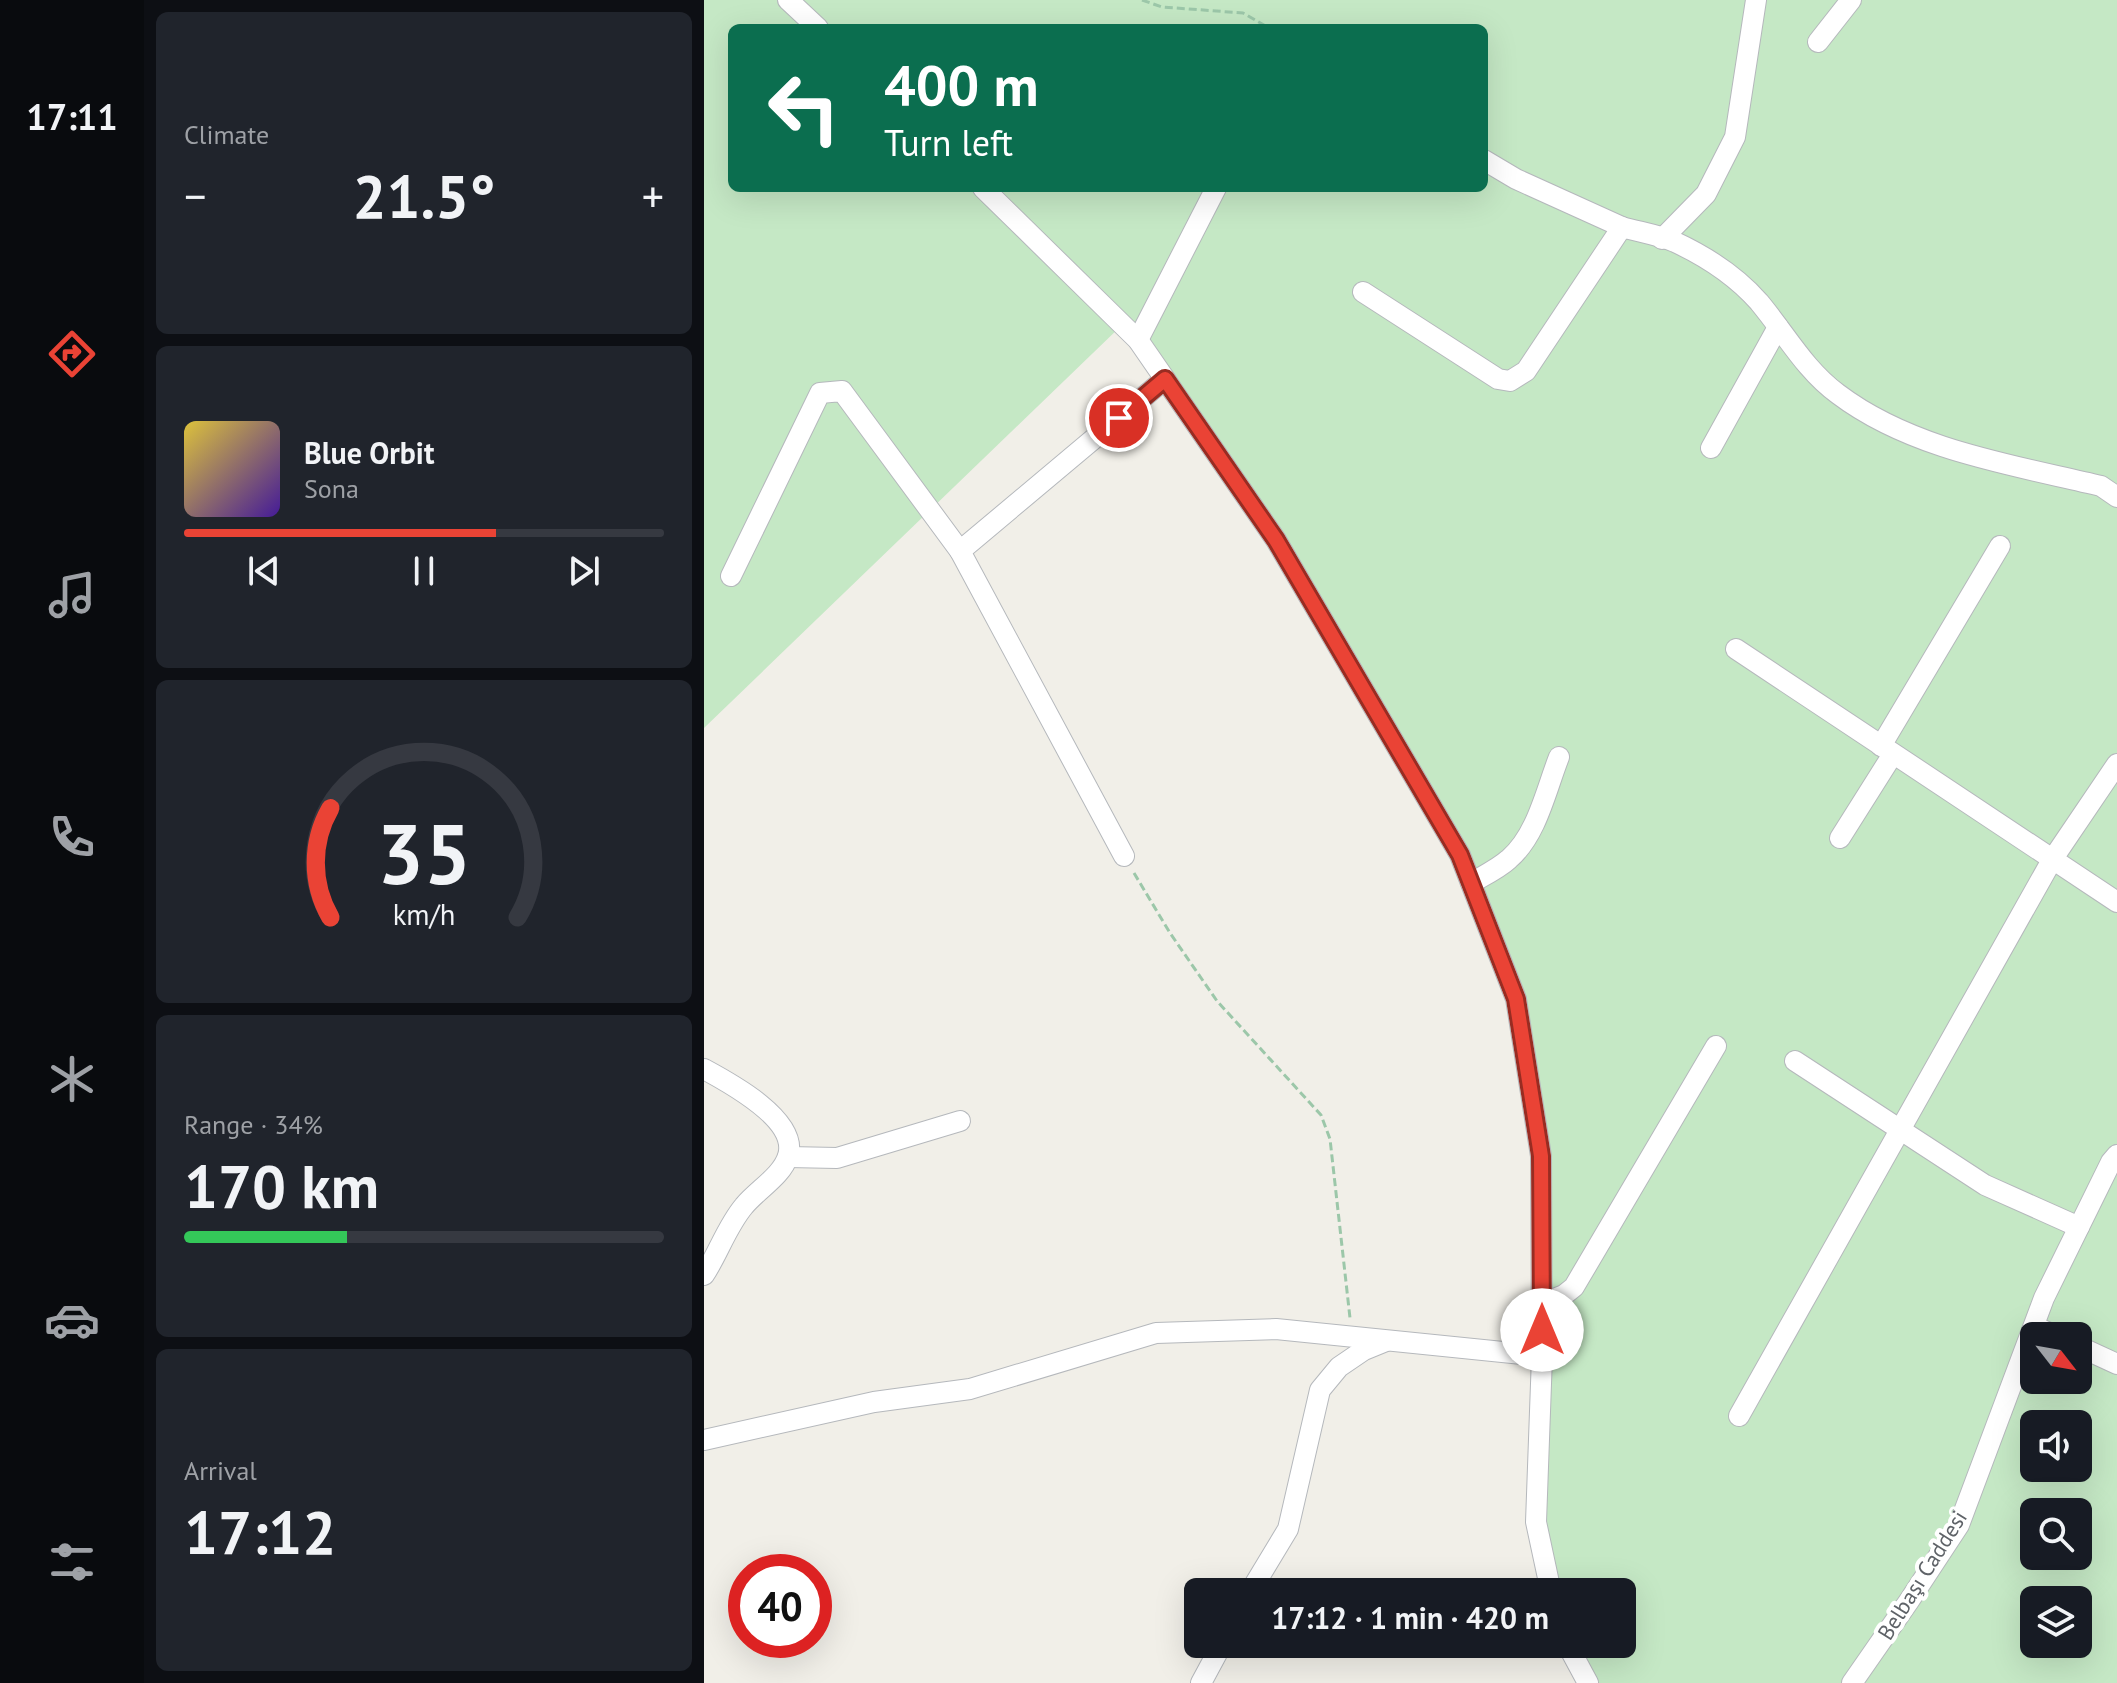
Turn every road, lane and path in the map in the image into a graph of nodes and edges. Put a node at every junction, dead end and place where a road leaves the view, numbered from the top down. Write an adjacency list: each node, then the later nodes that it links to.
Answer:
1 (789, 0): 5 (street)
2 (1142, 0): 6 (path)
3 (1756, 0): 12 (street)
4 (1851, 0): 7 (street)
5 (814, 24)
6 (1262, 24)
7 (1818, 42)
8 (1488, 162): 11 (street)
9 (987, 192): 15 (street)
10 (1214, 192): 15 (street)
11 (1622, 227): 12 (street); 13 (street)
12 (1662, 239): 14 (street)
13 (1363, 292)
14 (1778, 327): 17 (street); 18 (street)
15 (1138, 340): 16 (street)
16 (1165, 379): 20 (street); 29 (street)
17 (1711, 448)
18 (2117, 497)
19 (2000, 546): 23 (street)
20 (960, 551): 21 (street); 27 (street)
21 (731, 576)
22 (1736, 649): 23 (street)
23 (1887, 750): 26 (street); 28 (street)
24 (1559, 757): 29 (street)
25 (2117, 764): 28 (street)
26 (1840, 838)
27 (1124, 856): 42 (path)
28 (2052, 860): 30 (street); 35 (street)
29 (1471, 883): 40 (street)
30 (2117, 902)
31 (1716, 1046): 40 (street)
32 (1795, 1061): 35 (street)
33 (704, 1069): 37 (street)
34 (960, 1121): 37 (street)
35 (1900, 1129): 38 (street); 48 (street)
36 (2117, 1155): 38 (street, Belbaşı Caddesi)
37 (788, 1157): 39 (street)
38 (2079, 1227): 41 (street, Belbaşı Caddesi)
39 (704, 1275)
40 (1542, 1304): 45 (street)
41 (2036, 1322)
42 (1352, 1336): 43 (street); 49 (street)
43 (1391, 1340): 45 (street); 50 (street)
44 (2092, 1352): 47 (street)
45 (1542, 1356): 51 (street)
46 (2020, 1363): 56 (street, Belbaşı Caddesi)
47 (2117, 1364)
48 (1739, 1416)
49 (704, 1440)
50 (1258, 1578)
51 (1548, 1578)
52 (1214, 1658): 55 (street)
53 (1574, 1658): 54 (street)
54 (1585, 1681)
55 (1201, 1683)
56 (1852, 1683)

